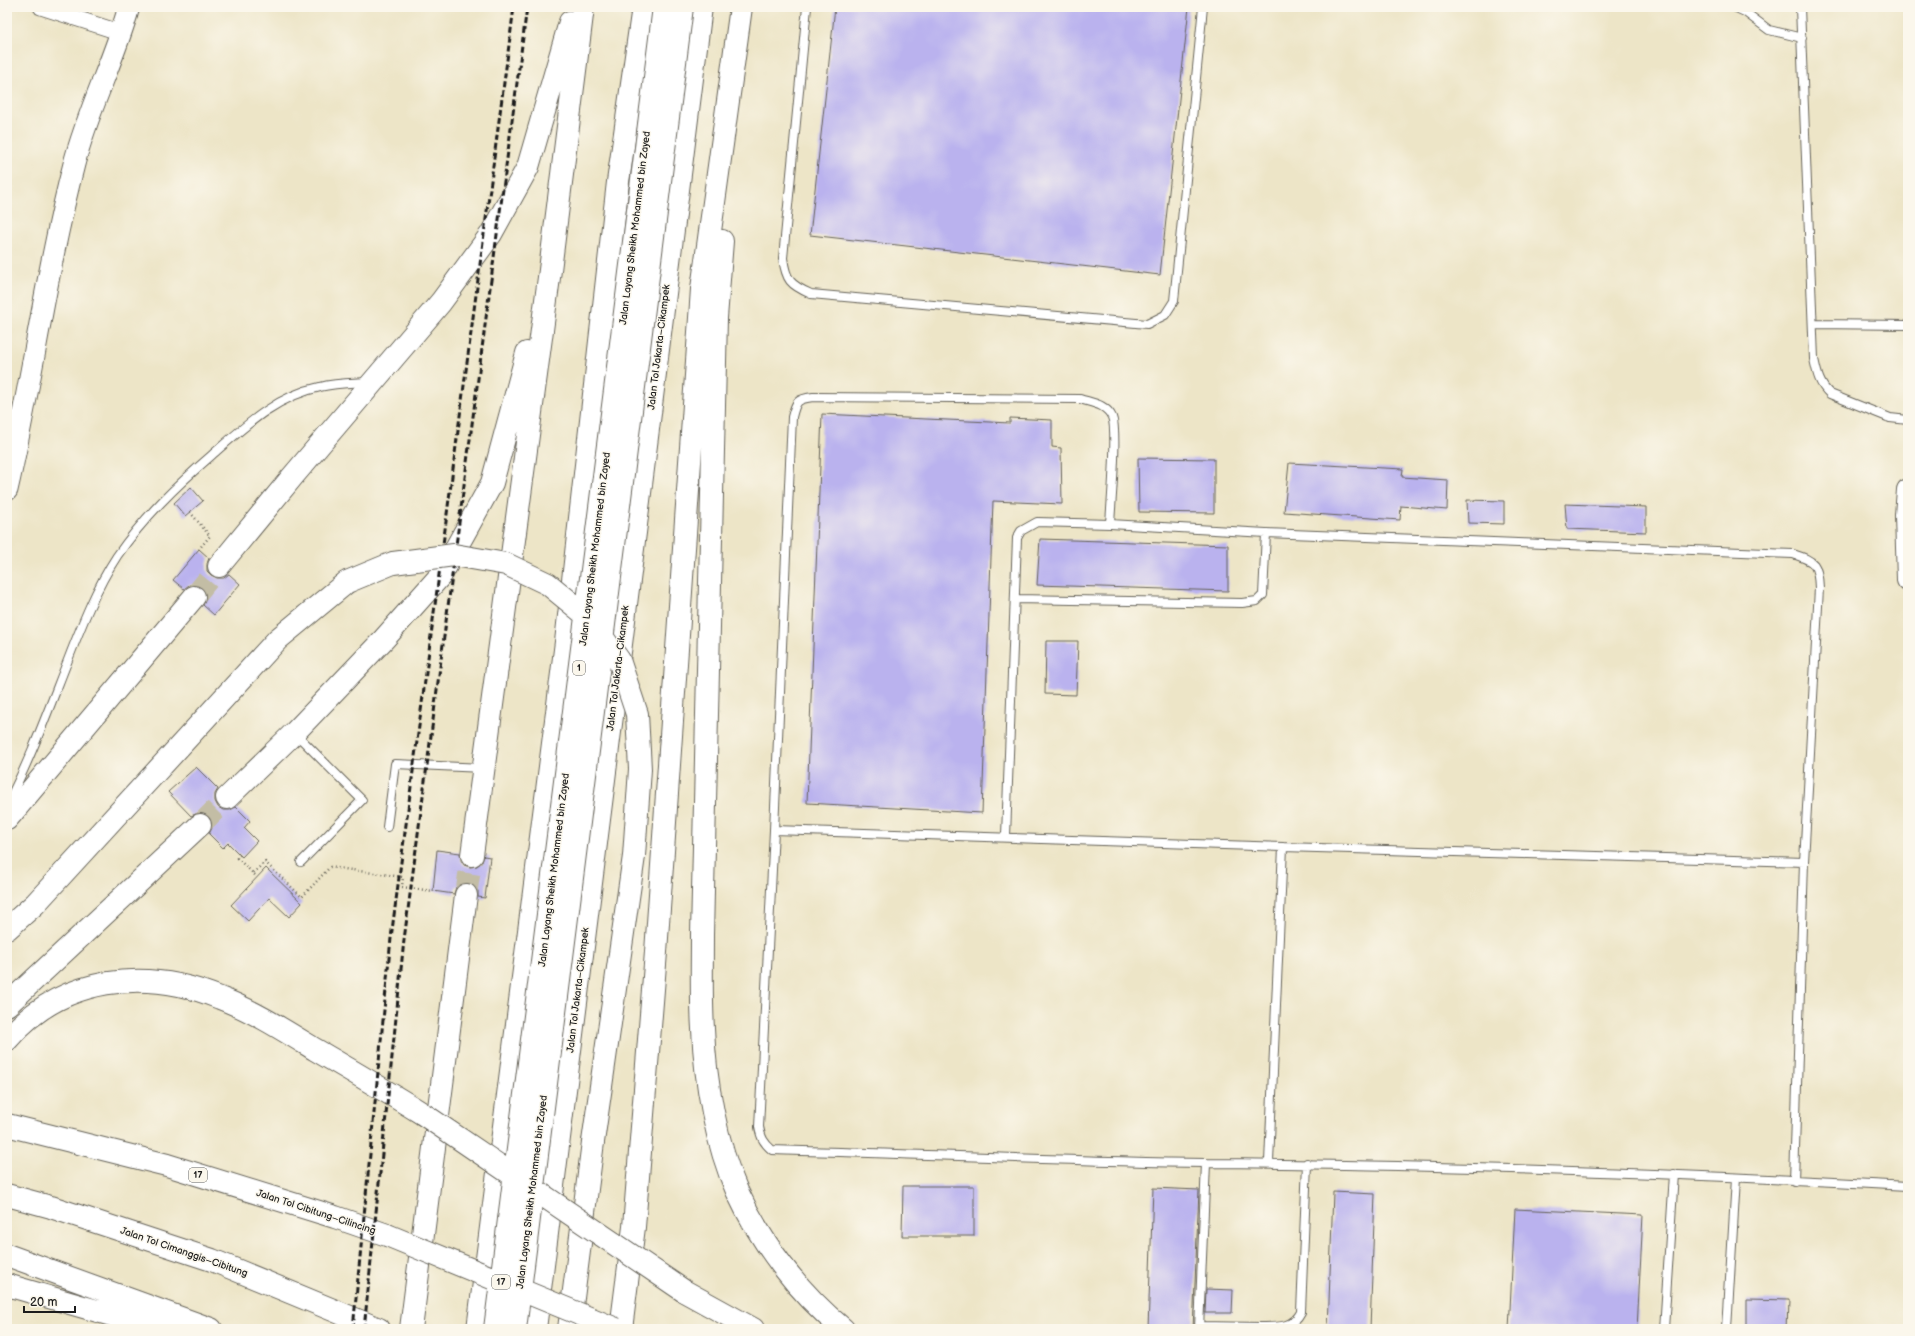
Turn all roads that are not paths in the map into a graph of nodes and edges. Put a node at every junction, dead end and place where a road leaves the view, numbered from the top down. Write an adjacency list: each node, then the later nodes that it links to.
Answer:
1 (41, 7): 14 (street)
2 (129, 7): 14 (street)
3 (574, 7): 20 (main road)
4 (583, 7): 17 (main road)
5 (643, 7): 64 (main road, 1)
6 (664, 7): 65 (main road, Jalan Layang Sheikh Mohammed bin Zayed / 1, bridge)
7 (682, 7): 66 (main road, Jalan Layang Sheikh Mohammed bin Zayed / 1, bridge)
8 (701, 7): 67 (main road, Jalan Tol Jakarta–Cikampek)
9 (741, 7): 16 (main road)
10 (807, 7): 11 (lane)
11 (1203, 7)
12 (1734, 7): 15 (lane)
13 (1800, 7): 15 (lane)
14 (122, 33): 22 (street)
15 (1802, 38): 18 (lane)
16 (736, 46): 70 (main road); 72 (main road)
17 (550, 270): 30 (main road); 31 (main road)
18 (1814, 324): 19 (lane); 21 (lane)
19 (1908, 324)
20 (374, 381): 26 (main road); 33 (lane)
21 (1908, 420)
22 (7, 490)
23 (1908, 490): 27 (main road)
24 (1110, 524): 25 (lane); 29 (lane); 37 (lane)
25 (1266, 533): 29 (lane); 42 (lane)
26 (219, 566)
27 (1908, 580)
28 (194, 597): 34 (main road)
29 (1016, 599): 38 (lane)
30 (295, 732): 32 (main road); 41 (lane)
31 (484, 768): 36 (lane); 40 (main road)
32 (228, 798)
33 (7, 804)
34 (7, 819)
35 (200, 825): 45 (main road)
36 (387, 827)
37 (774, 830): 38 (lane); 49 (lane)
38 (1006, 836): 39 (lane)
39 (1283, 847): 42 (lane); 48 (lane)
40 (472, 855)
41 (301, 862)
42 (1804, 862): 53 (lane)
43 (466, 895): 63 (main road)
44 (7, 929): 68 (main road, bridge)
45 (7, 1005)
46 (7, 1040): 71 (main road, bridge)
47 (7, 1125): 69 (main road, Jalan Tol Cibitung–Cilincing / 17, bridge)
48 (1269, 1162): 49 (lane); 50 (lane)
49 (1206, 1163): 59 (lane)
50 (1307, 1163): 51 (lane); 60 (lane)
51 (1674, 1174): 52 (lane); 73 (lane)
52 (1736, 1178): 53 (lane); 74 (lane)
53 (1794, 1181): 54 (lane)
54 (1908, 1186)
55 (7, 1195): 58 (main road, Jalan Tol Cimanggis–Cibitung)
56 (7, 1255): 62 (main road)
57 (7, 1284): 61 (main road)
58 (374, 1326)
59 (1199, 1327): 60 (lane)
60 (1262, 1328)
61 (160, 1329)
62 (211, 1329)
63 (411, 1329)
64 (478, 1329)
65 (495, 1329)
66 (515, 1329)
67 (535, 1329)
68 (569, 1329)
69 (616, 1329)
70 (621, 1329)
71 (753, 1329)
72 (843, 1329)
73 (1664, 1329)
74 (1728, 1329)

